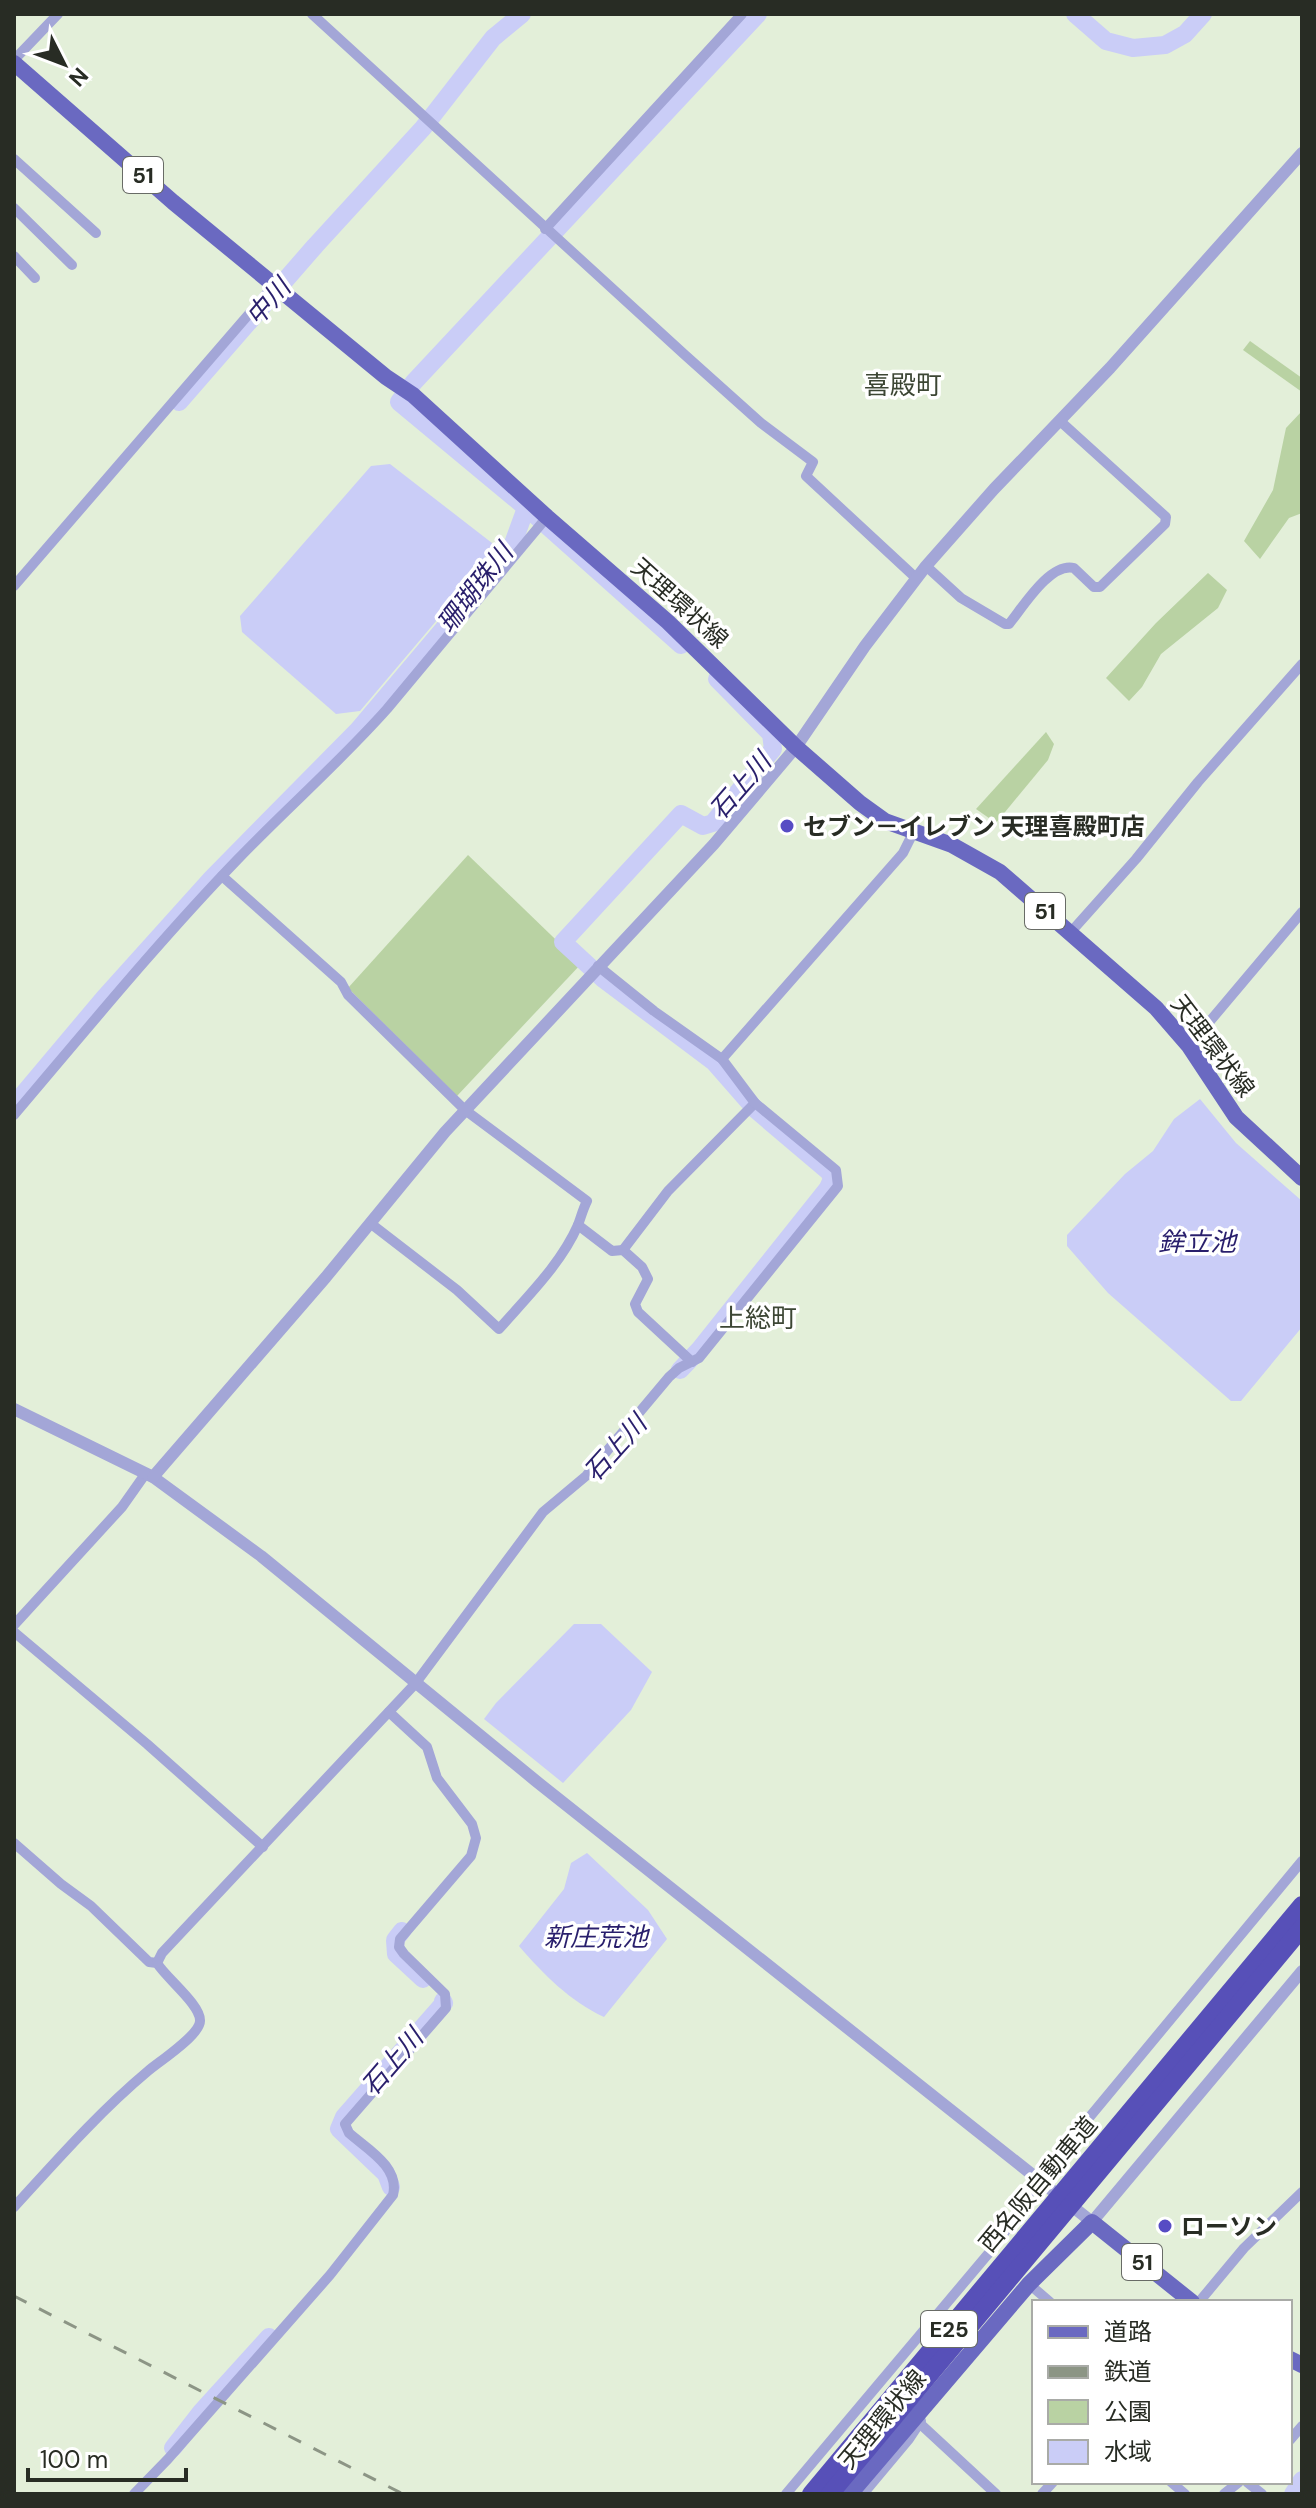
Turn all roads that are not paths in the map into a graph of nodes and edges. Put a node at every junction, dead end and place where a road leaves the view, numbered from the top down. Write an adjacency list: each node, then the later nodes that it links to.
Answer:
1 (58, 14): 4 (street)
2 (312, 14): 8 (street)
3 (742, 14): 8 (street)
4 (14, 62): 13 (main road, 天理環状線 / 51)
5 (1302, 153): 14 (street)
6 (14, 159): 9 (street)
7 (14, 208): 11 (street)
8 (547, 230): 17 (street)
9 (96, 233)
10 (14, 256): 12 (street)
11 (72, 265)
12 (35, 278)
13 (279, 289): 15 (main road, 天理環状線 / 51); 18 (street)
14 (1060, 421): 16 (street); 16 (street)
15 (547, 517): 20 (main road, 天理環状線 / 51); 22 (street)
16 (926, 566): 17 (street)
17 (916, 578): 20 (street)
18 (14, 586)
19 (1302, 664): 24 (street)
20 (796, 747): 21 (main road, 天理環状線 / 51); 25 (street)
21 (913, 833): 24 (main road, 天理環状線 / 51); 27 (street)
22 (222, 876): 29 (street); 30 (street)
23 (1302, 912): 26 (street)
24 (1070, 933): 26 (main road, 天理環状線 / 51)
25 (598, 966): 27 (street); 29 (street)
26 (1189, 1046): 31 (main road, 天理環状線 / 51)
27 (722, 1059): 28 (street)
28 (752, 1105): 34 (street); 35 (street)
29 (465, 1110): 32 (street); 33 (street)
30 (14, 1115)
31 (1302, 1178)
32 (370, 1223): 33 (street); 37 (street)
33 (578, 1225): 34 (street)
34 (623, 1250): 35 (street)
35 (692, 1362): 40 (street)
36 (14, 1409): 37 (street)
37 (149, 1475): 38 (street); 40 (street)
38 (14, 1625)
39 (14, 1632): 43 (street)
40 (415, 1684): 41 (street); 50 (street)
41 (389, 1712): 43 (street); 60 (street)
42 (14, 1843): 47 (street)
43 (263, 1847): 47 (street)
44 (1302, 1861): 50 (street)
45 (1302, 1905): 49 (highway, 西名阪自動車道 / E25)
46 (1302, 1928): 49 (highway, 西名阪自動車道 / E25)
47 (157, 1963): 52 (street)
48 (1302, 1971): 53 (street)
49 (1091, 2169): 62 (highway, 西名阪自動車道 / E25); 63 (highway, 西名阪自動車道 / E25)
50 (1039, 2178): 53 (street); 61 (street)
51 (1302, 2192): 57 (street)
52 (14, 2207)
53 (1092, 2222): 54 (main road, 天理環状線); 56 (main road, 51)
54 (1029, 2284): 55 (street); 58 (main road, 天理環状線)
55 (1048, 2300)
56 (1190, 2300)
57 (1201, 2300)
58 (917, 2420): 64 (main road, 天理環状線); 65 (street); 66 (street)
59 (1243, 2484): 67 (street)
60 (134, 2494)
61 (786, 2494)
62 (811, 2494)
63 (830, 2494)
64 (850, 2494)
65 (863, 2494)
66 (996, 2494)
67 (1224, 2494)

